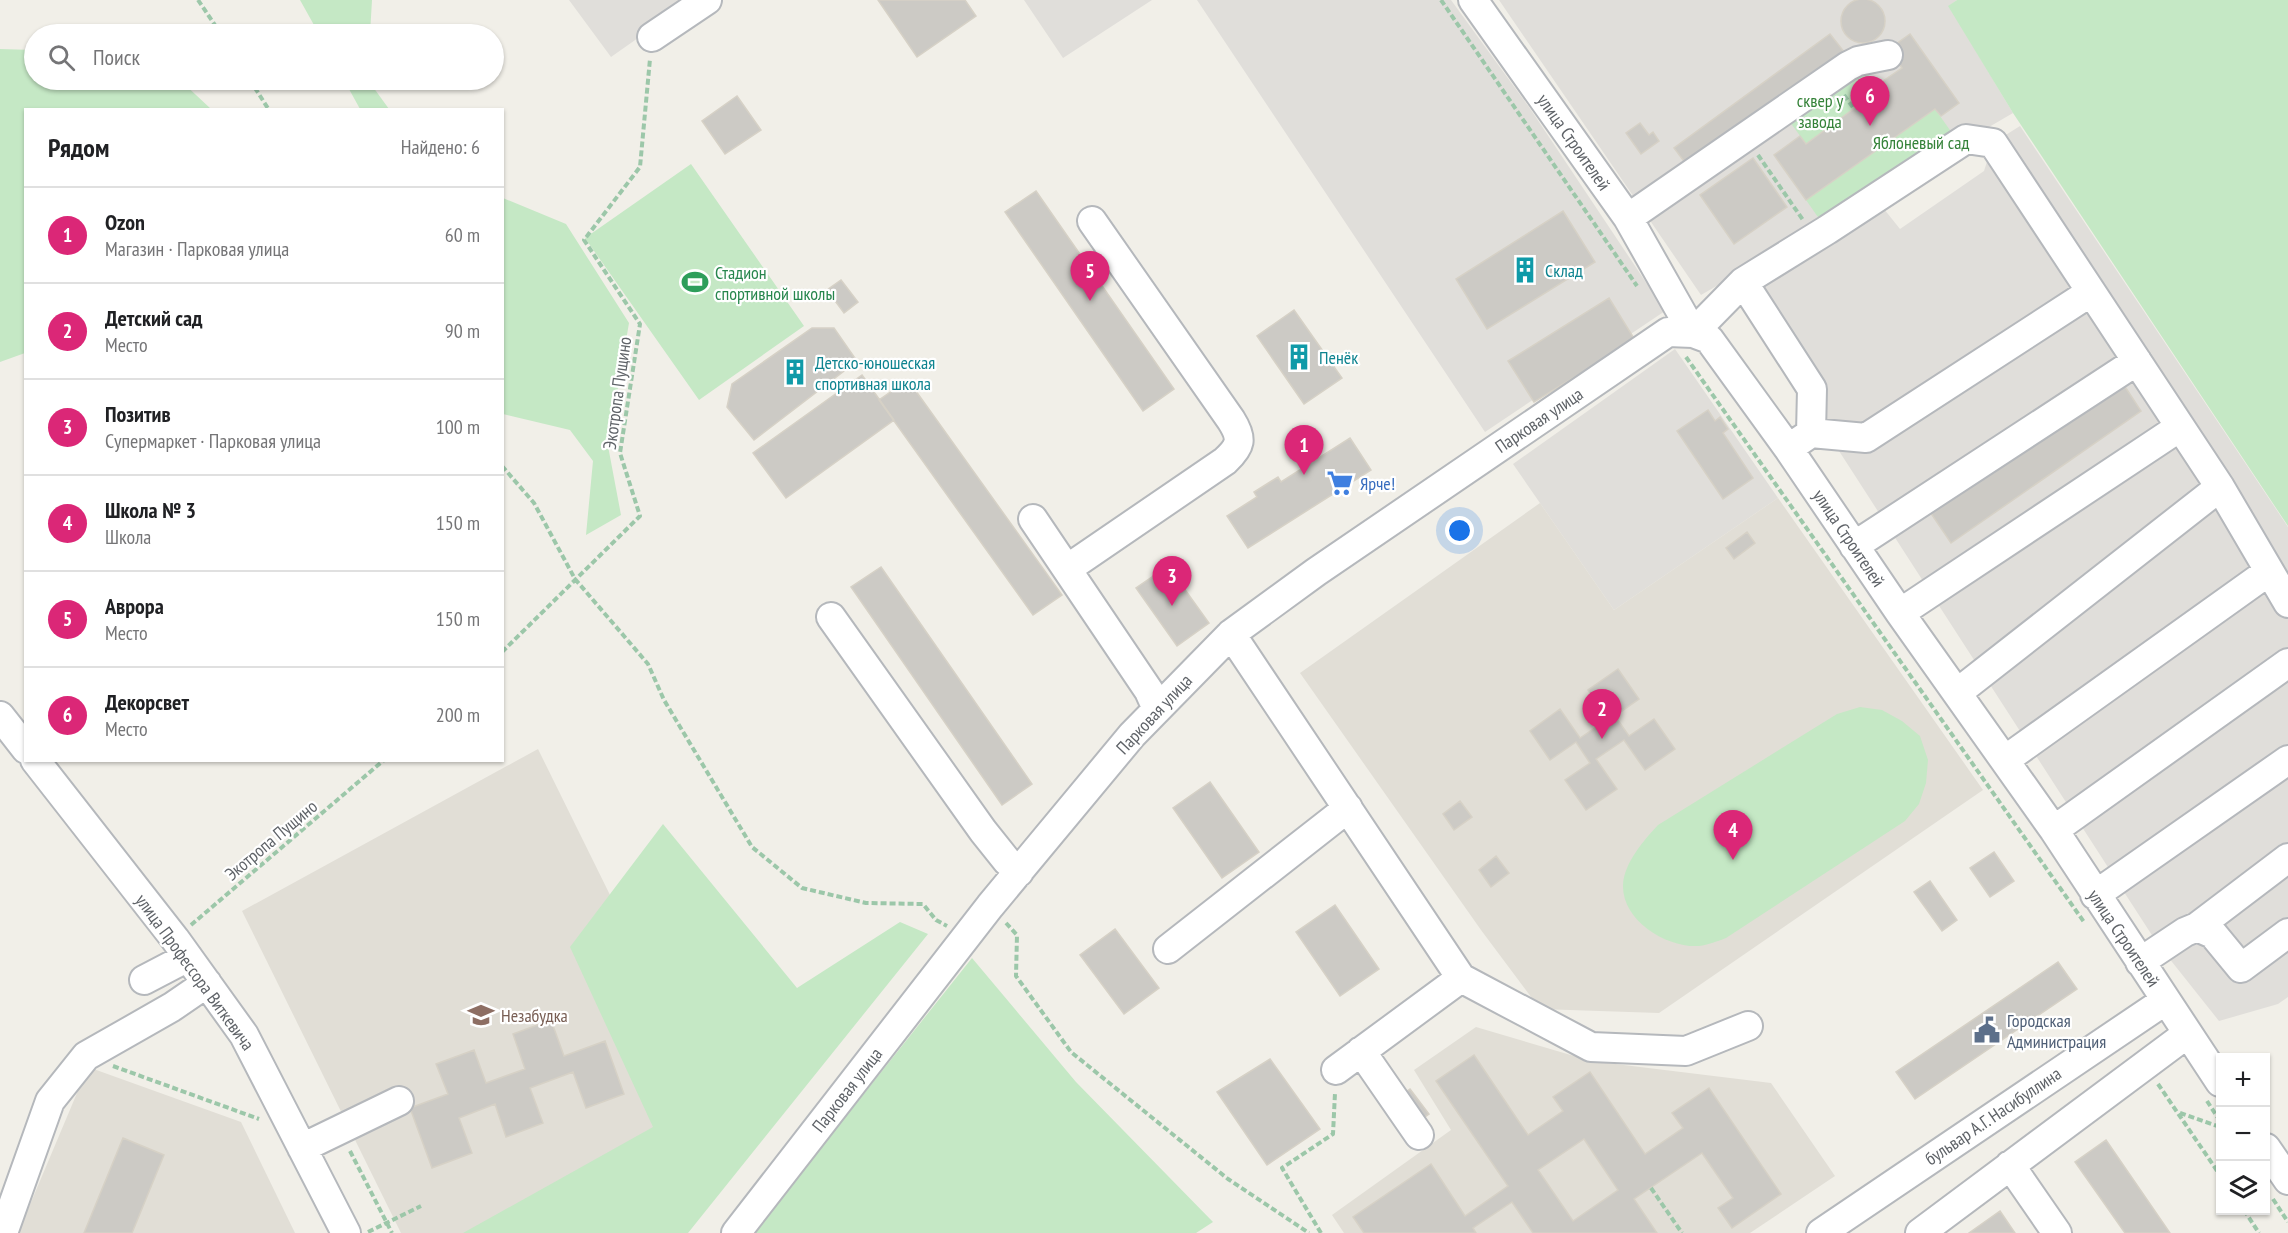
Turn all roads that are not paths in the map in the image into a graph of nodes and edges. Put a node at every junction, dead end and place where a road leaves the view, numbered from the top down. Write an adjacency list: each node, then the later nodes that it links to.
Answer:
1 (707, 0): 3 (street)
2 (1473, 0): 5 (street, улица Строителей)
3 (652, 37)
4 (1888, 55): 5 (street)
5 (1628, 218): 9 (street, улица Строителей)
6 (1092, 221): 16 (street)
7 (1743, 282): 8 (street, Парковая улица); 9 (street, Парковая улица); 12 (street)
8 (2091, 292): 10 (street, Парковая улица); 12 (street)
9 (1681, 332): 12 (street, улица Строителей); 21 (street, Парковая улица)
10 (2137, 361): 11 (street, Парковая улица); 15 (street)
11 (2180, 427): 13 (street, Парковая улица); 19 (street)
12 (1800, 441): 15 (street, улица Строителей)
13 (2220, 487): 17 (street, Парковая улица); 23 (street)
14 (1033, 519): 16 (street)
15 (1854, 546): 19 (street, улица Строителей)
16 (1067, 569): 24 (street)
17 (2268, 572): 18 (street, Парковая улица); 27 (street)
18 (2288, 603)
19 (1900, 613): 23 (street, улица Строителей)
20 (831, 617): 33 (street)
21 (1231, 634): 24 (street, Парковая улица); 30 (street)
22 (2288, 663): 31 (street)
23 (1957, 693): 27 (street, улица Строителей)
24 (1157, 709): 33 (street, Парковая улица)
25 (0, 716): 26 (street)
26 (24, 746)
27 (2005, 760): 31 (street, улица Строителей)
28 (2288, 760): 34 (street)
29 (37, 762): 37 (street, улица Профессора Виткевича)
30 (1348, 808): 38 (street); 40 (street)
31 (2054, 830): 34 (street, улица Строителей)
32 (2288, 858): 35 (street)
33 (1019, 872): 57 (street, Парковая улица)
34 (2095, 895): 39 (street, улица Строителей)
35 (2196, 927): 36 (street); 39 (street)
36 (2288, 933)
37 (182, 948): 41 (street); 42 (street, улица Профессора Виткевича)
38 (1168, 949)
39 (2140, 962): 43 (street, улица Строителей)
40 (1461, 978): 44 (street); 46 (street)
41 (144, 980)
42 (207, 983): 51 (street, улица Профессора Виткевича); 55 (street)
43 (2166, 1000): 45 (street, улица Строителей); 58 (street, бульвар А.Г. Насибуллина)
44 (1748, 1026)
45 (2187, 1034): 48 (street, улица Строителей); 53 (street)
46 (1361, 1051): 47 (street); 50 (street)
47 (1336, 1070)
48 (2211, 1088)
49 (399, 1101): 51 (street)
50 (1419, 1135)
51 (302, 1148): 56 (street, улица Профессора Виткевича)
52 (2270, 1161): 54 (street)
53 (2010, 1166): 59 (street); 60 (street)
54 (2280, 1188)
55 (3, 1233)
56 (346, 1233)
57 (736, 1233)
58 (1821, 1233)
59 (1920, 1233)
60 (2057, 1233)

